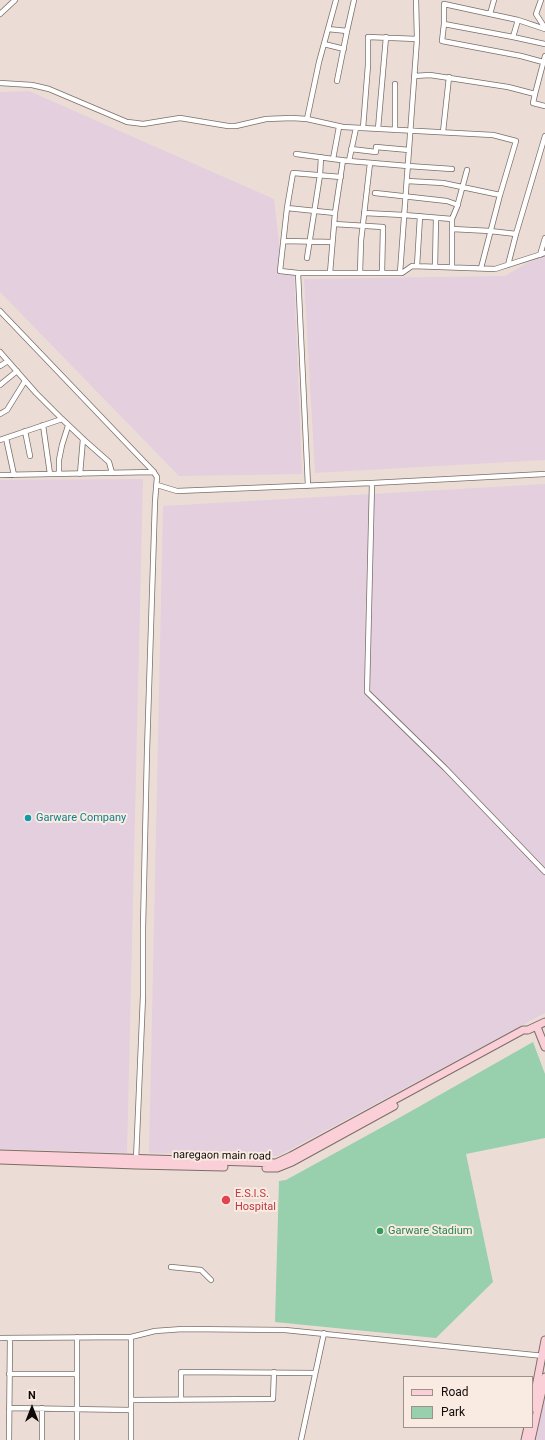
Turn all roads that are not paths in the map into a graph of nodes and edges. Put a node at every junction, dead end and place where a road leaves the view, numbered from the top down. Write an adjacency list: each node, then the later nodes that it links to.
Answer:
1 (15, 0): 8 (street)
2 (336, 0): 13 (street)
3 (354, 0): 14 (street)
4 (416, 0): 17 (street)
5 (494, 0): 9 (street)
6 (541, 0): 12 (street)
7 (445, 2): 9 (street); 11 (street)
8 (0, 14)
9 (490, 14): 10 (street)
10 (518, 20): 12 (street); 15 (street)
11 (444, 24): 15 (street); 21 (street)
12 (545, 28)
13 (328, 29): 14 (street); 18 (street)
14 (347, 31): 20 (street)
15 (513, 37): 19 (street)
16 (386, 38): 17 (street); 32 (street); 33 (street)
17 (417, 39): 22 (street)
18 (324, 44): 20 (street); 29 (street)
19 (545, 44)
20 (344, 49): 24 (street)
21 (544, 60): 27 (street)
22 (414, 76): 23 (street); 35 (street)
23 (449, 77): 27 (street); 36 (street)
24 (337, 80)
25 (0, 83): 29 (street)
26 (396, 84): 34 (street)
27 (535, 94): 28 (street)
28 (545, 106)
29 (306, 119): 30 (street)
30 (339, 127): 31 (street); 42 (street)
31 (356, 128): 32 (street); 38 (street)
32 (362, 128): 33 (street)
33 (378, 129): 34 (street)
34 (395, 130): 35 (street)
35 (411, 131): 36 (street); 39 (street)
36 (443, 132): 53 (street)
37 (545, 136): 68 (street)
38 (351, 149): 39 (street); 43 (street)
39 (409, 150): 45 (street)
40 (296, 154): 41 (street)
41 (321, 157): 42 (street); 48 (street)
42 (333, 159): 43 (street)
43 (346, 160): 44 (street); 49 (street)
44 (370, 163): 45 (street); 59 (street)
45 (408, 166): 46 (street); 50 (street)
46 (452, 169)
47 (467, 170): 51 (street)
48 (320, 175): 49 (street); 56 (street); 57 (street)
49 (341, 177): 58 (street)
50 (407, 181): 51 (street); 54 (street)
51 (462, 186): 53 (street); 55 (street)
52 (376, 193): 54 (street)
53 (500, 195): 67 (street)
54 (406, 197): 55 (street); 60 (street)
55 (458, 205): 63 (street)
56 (287, 208): 57 (street); 70 (street)
57 (314, 211): 58 (street); 72 (street)
58 (336, 213): 64 (street)
59 (364, 213): 60 (street); 65 (street)
60 (404, 215): 61 (street); 84 (street)
61 (420, 216): 62 (street); 76 (street)
62 (436, 218): 63 (street); 77 (street)
63 (452, 219): 66 (street)
64 (334, 224): 65 (street); 71 (street)
65 (363, 225): 82 (street); 83 (street)
66 (452, 229): 67 (street); 78 (street)
67 (490, 231): 68 (street); 79 (street)
68 (516, 234): 75 (street)
69 (545, 238): 73 (street)
70 (284, 241): 72 (street); 80 (street)
71 (332, 242): 72 (street); 81 (street)
72 (309, 243): 74 (street)
73 (542, 254): 75 (street)
74 (307, 258)
75 (508, 265): 79 (street)
76 (416, 266): 77 (street); 84 (street)
77 (435, 267): 78 (street)
78 (452, 268): 79 (street)
79 (481, 268)
80 (298, 273): 81 (street); 111 (street)
81 (330, 273): 82 (street)
82 (360, 273): 83 (street)
83 (382, 273): 84 (street)
84 (400, 273)
85 (0, 311): 101 (street)
86 (0, 352): 87 (street)
87 (8, 361): 88 (street); 89 (street)
88 (0, 366)
89 (17, 371): 90 (street); 91 (street)
90 (25, 380): 92 (street); 93 (street)
91 (0, 385)
92 (0, 414)
93 (62, 419): 94 (street); 95 (street)
94 (43, 425): 96 (street); 103 (street)
95 (68, 426): 99 (street); 104 (street)
96 (25, 431): 97 (street); 100 (street)
97 (6, 438): 98 (street); 108 (street)
98 (0, 440)
99 (83, 440): 102 (street); 105 (street)
100 (30, 456)
101 (154, 472): 102 (street); 110 (street)
102 (112, 473): 105 (street)
103 (50, 474): 104 (street); 108 (street)
104 (59, 474): 105 (street)
105 (80, 474)
106 (545, 474): 109 (street)
107 (0, 475): 108 (street)
108 (14, 475)
109 (372, 483): 111 (street); 112 (street)
110 (157, 485): 111 (street); 118 (street)
111 (308, 486)
112 (545, 872)
113 (541, 1024): 114 (street); 115 (street); 118 (street, naregaon main road)
114 (545, 1034)
115 (545, 1047)
116 (0, 1154): 118 (street, naregaon main road)
117 (0, 1160): 118 (street, naregaon main road)
118 (136, 1162)
119 (171, 1267): 120 (street)
120 (211, 1280)
121 (324, 1333): 123 (street); 127 (street); 129 (street)
122 (77, 1337): 123 (street); 125 (street); 131 (street)
123 (131, 1337): 133 (street)
124 (0, 1338): 125 (street)
125 (10, 1338): 130 (street)
126 (545, 1340): 127 (street)
127 (543, 1356): 135 (street)
128 (274, 1372): 129 (street); 134 (street); 134 (street)
129 (315, 1373): 145 (street)
130 (10, 1374): 131 (street); 136 (street)
131 (77, 1374): 138 (street)
132 (545, 1377): 147 (street)
133 (131, 1400): 134 (street); 139 (street)
134 (181, 1400)
135 (533, 1403)
136 (9, 1408): 137 (street); 141 (street)
137 (42, 1408): 138 (street); 142 (street)
138 (77, 1409): 139 (street); 143 (street)
139 (131, 1410): 144 (street)
140 (528, 1428): 146 (street)
141 (9, 1440)
142 (42, 1440)
143 (77, 1440)
144 (131, 1440)
145 (301, 1440)
146 (525, 1440)
147 (531, 1440)

